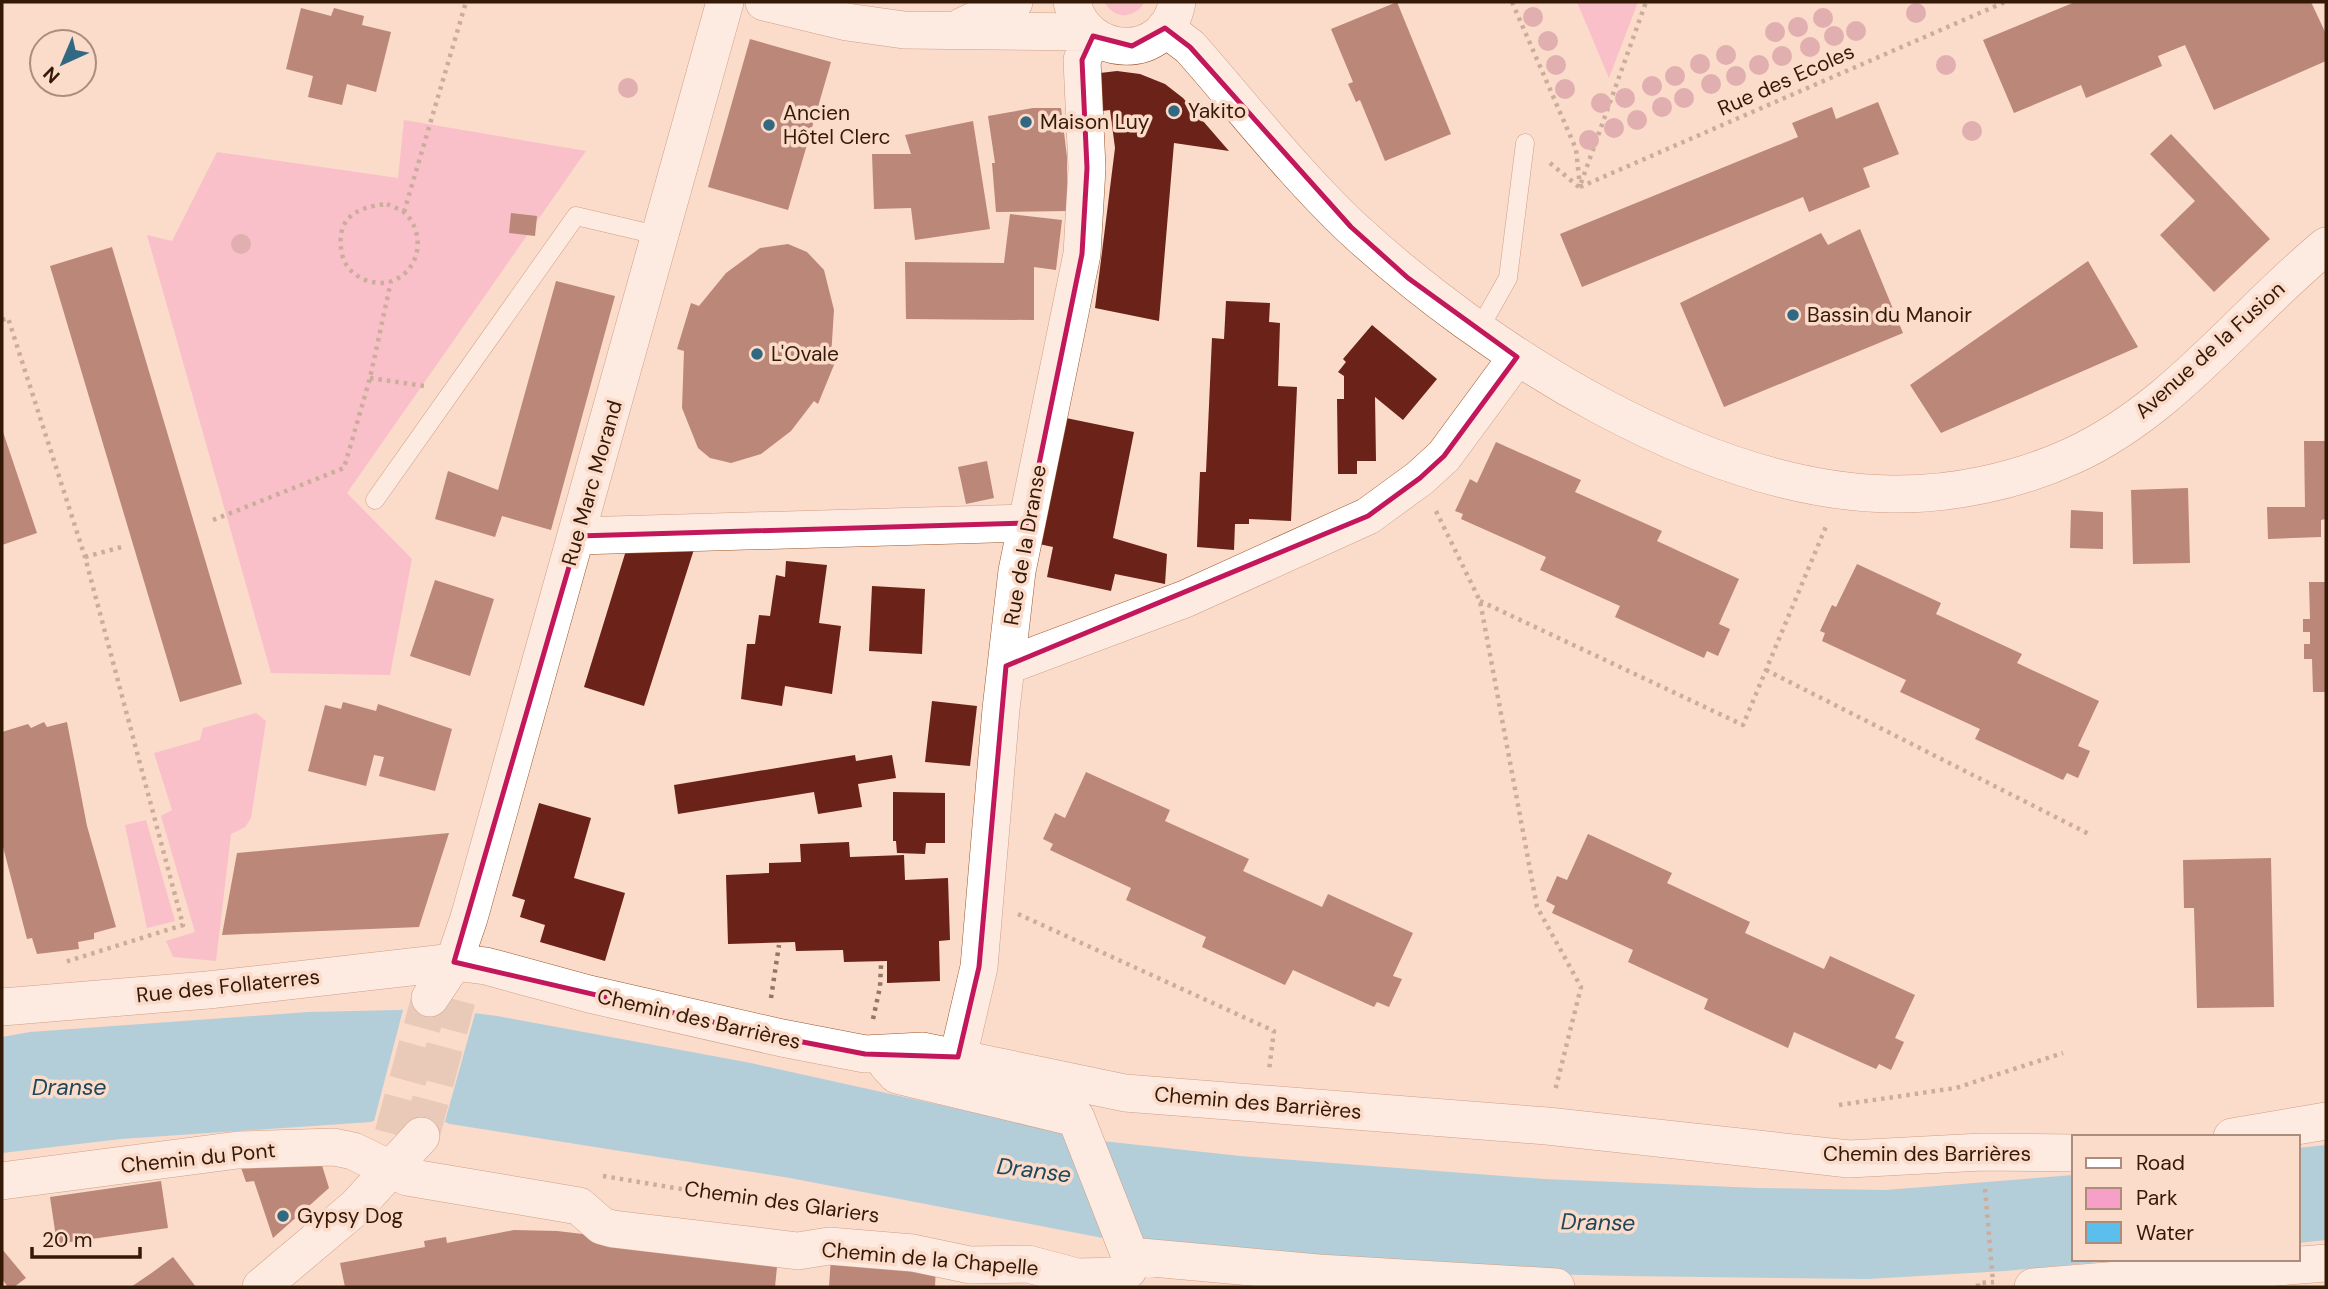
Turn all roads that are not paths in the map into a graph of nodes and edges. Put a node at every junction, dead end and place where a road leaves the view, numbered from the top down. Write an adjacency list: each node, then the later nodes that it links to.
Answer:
1 (725, 2): 8 (street, Rue Marc Morand)
2 (764, 2): 6 (street)
3 (1014, 2): 6 (street)
4 (1171, 15): 5 (street); 10 (street, Avenue de la Fusion)
5 (1084, 24): 6 (street); 13 (street, Rue de la Dranse)
6 (953, 31)
7 (1525, 143): 10 (lane)
8 (661, 236): 12 (lane); 14 (street, Rue Marc Morand)
9 (2326, 246): 11 (street, Avenue de la Fusion)
10 (1478, 331): 11 (street, Avenue de la Fusion)
11 (1517, 357): 15 (street)
12 (376, 500)
13 (1027, 523): 14 (street); 15 (street, Rue de la Dranse)
14 (578, 536): 16 (street, Rue Marc Morand)
15 (1006, 666): 20 (street, Rue de la Dranse)
16 (454, 962): 17 (street, Rue Marc Morand); 18 (street, Rue des Follaterres); 19 (street, Chemin des Barrières)
17 (443, 999)
18 (2, 1007)
19 (878, 1040): 20 (street, Chemin des Barrières); 26 (street)
20 (958, 1057): 24 (street, Chemin des Barrières)
21 (2326, 1121): 22 (street)
22 (2244, 1135)
23 (401, 1147): 25 (street, Chemin du Pont); 26 (street, Chemin de la Chapelle); 28 (street)
24 (2072, 1153)
25 (2, 1181)
26 (1130, 1256): 29 (street)
27 (2326, 1263): 30 (street)
28 (261, 1287)
29 (1556, 1287)
30 (2033, 1287)

